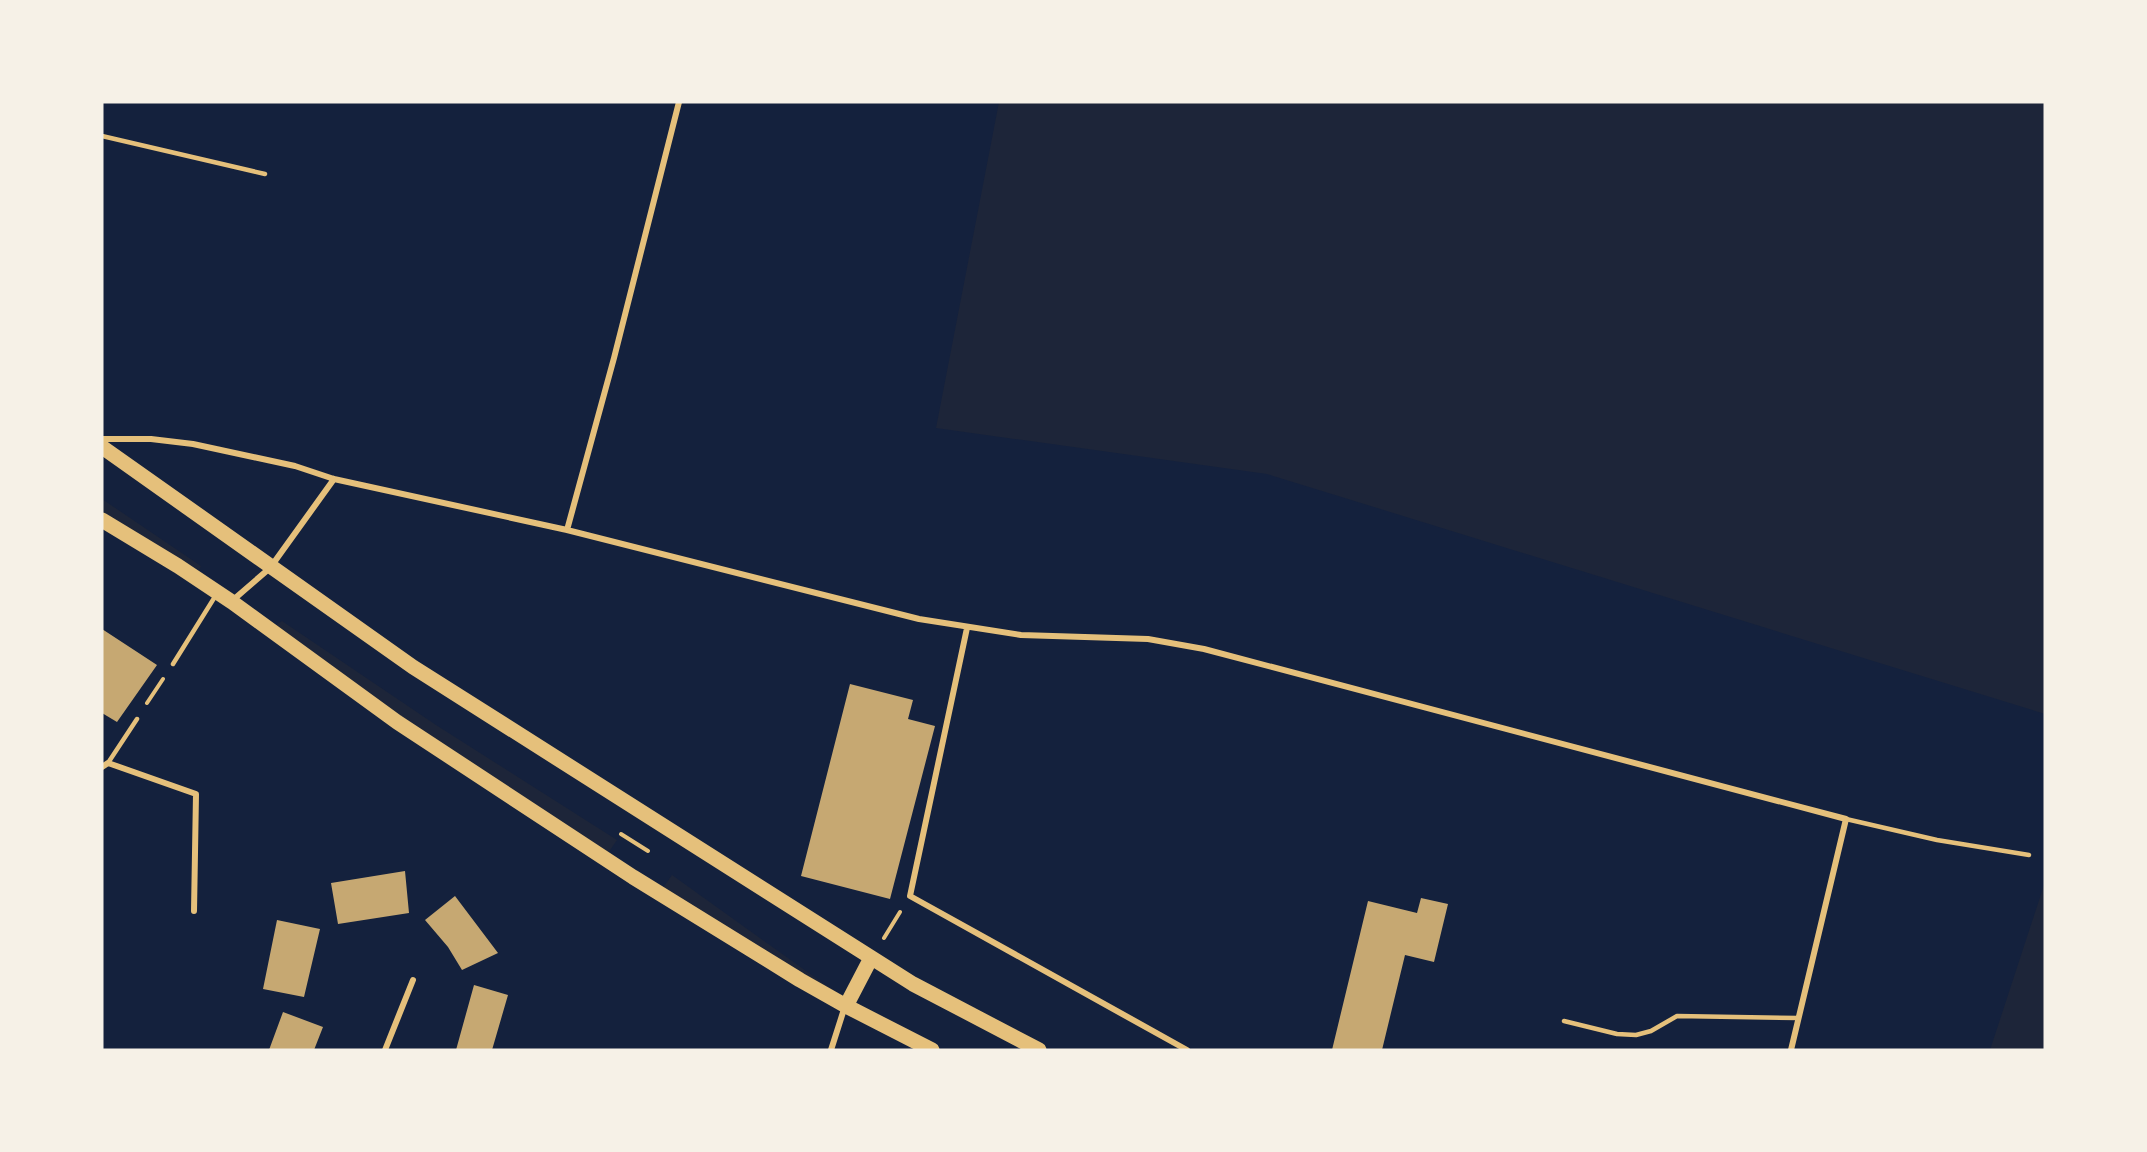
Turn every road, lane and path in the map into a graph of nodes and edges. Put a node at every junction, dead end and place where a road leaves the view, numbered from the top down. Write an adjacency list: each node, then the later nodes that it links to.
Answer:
1 (679, 102): 8 (street)
2 (102, 136): 3 (lane)
3 (265, 174)
4 (102, 439): 6 (street)
5 (102, 447): 9 (main road)
6 (334, 479): 8 (street); 9 (street)
7 (102, 520): 10 (main road)
8 (567, 530): 12 (street)
9 (270, 568): 11 (street); 22 (main road)
10 (218, 593): 11 (main road); 13 (lane)
11 (232, 602): 24 (main road)
12 (967, 628): 16 (street); 20 (street)
13 (173, 664): 14 (path)
14 (136, 719): 15 (lane)
15 (105, 765): 21 (street)
16 (1846, 819): 19 (lane); 25 (street)
17 (621, 834): 18 (path)
18 (648, 851)
19 (2029, 855)
20 (910, 896): 22 (path); 31 (street)
21 (194, 911)
22 (871, 958): 24 (main road); 30 (main road)
23 (412, 980): 27 (street)
24 (846, 1006): 28 (street); 29 (main road)
25 (1798, 1018): 26 (lane); 32 (street)
26 (1564, 1021)
27 (385, 1050)
28 (831, 1050)
29 (932, 1050)
30 (1039, 1050)
31 (1187, 1050)
32 (1791, 1050)

